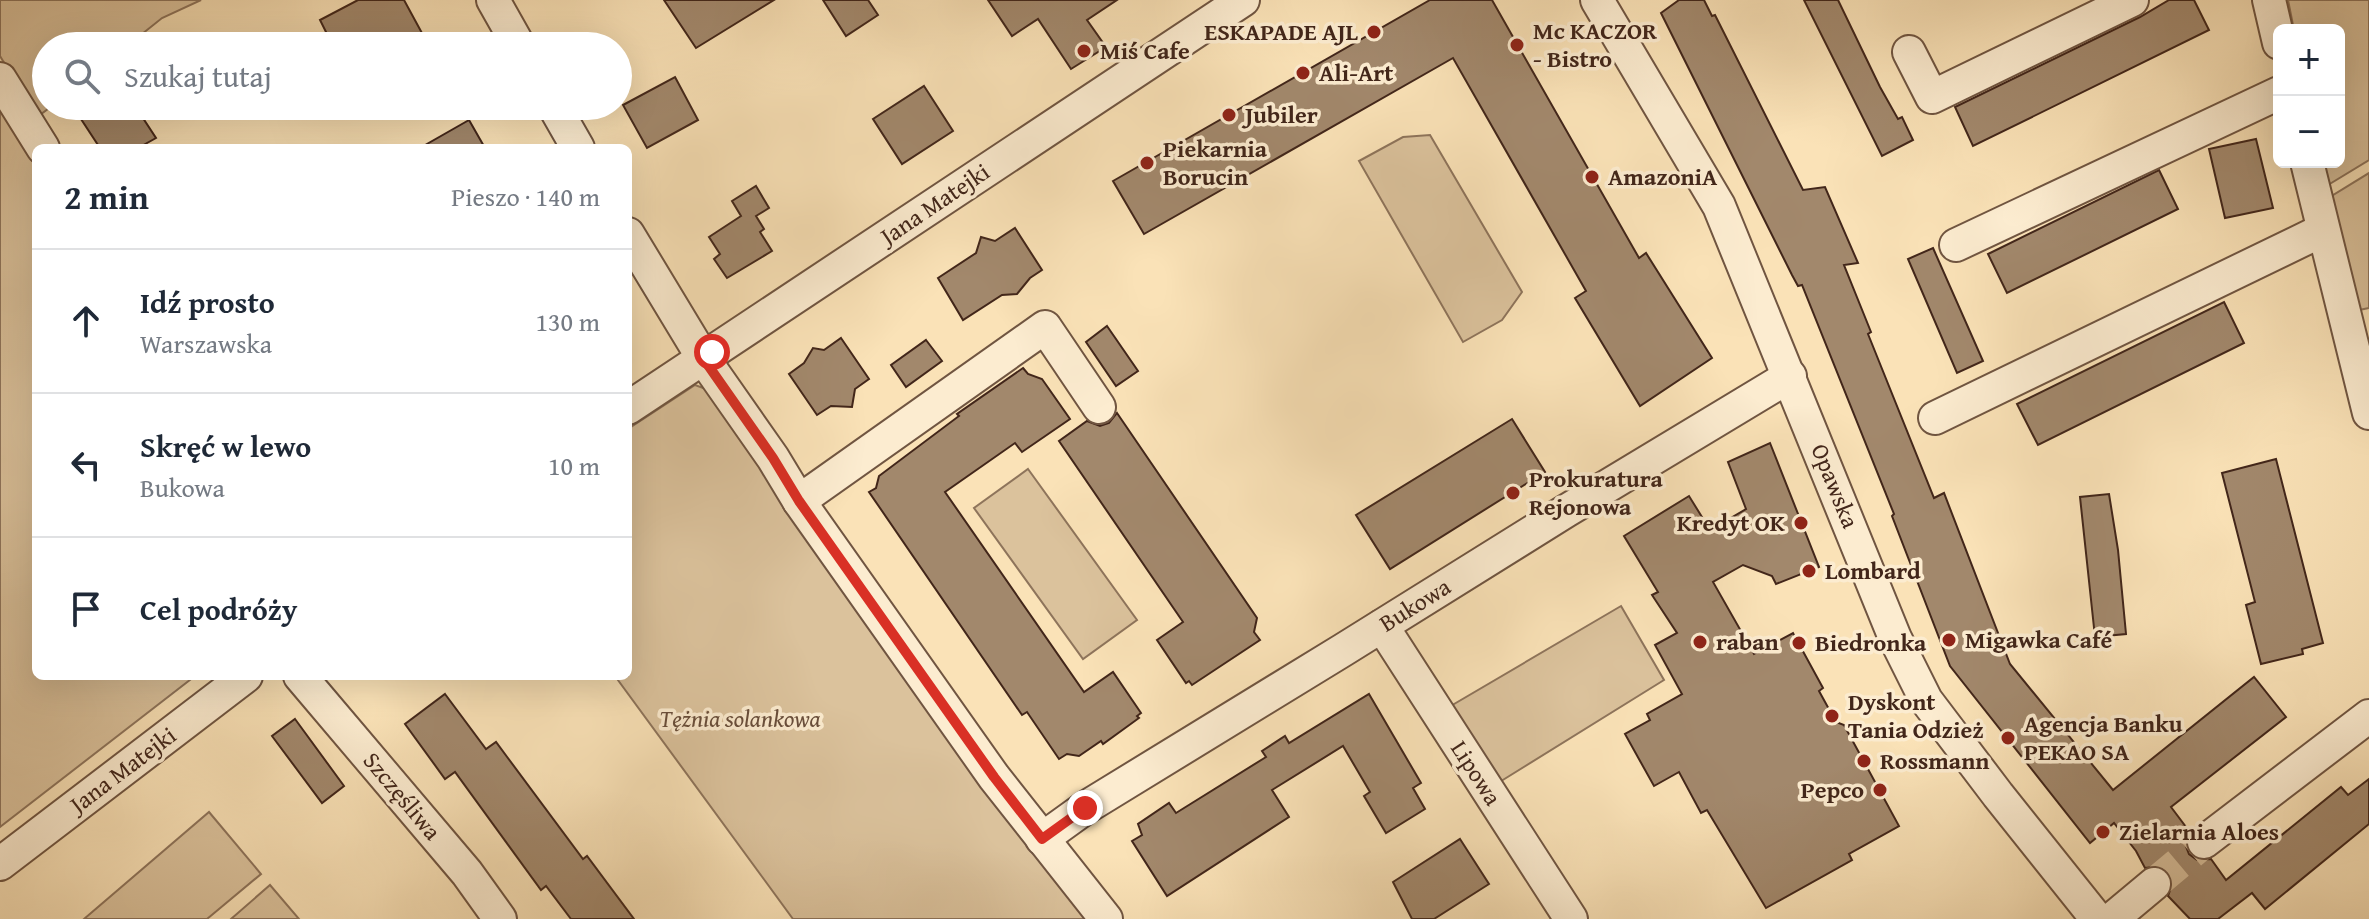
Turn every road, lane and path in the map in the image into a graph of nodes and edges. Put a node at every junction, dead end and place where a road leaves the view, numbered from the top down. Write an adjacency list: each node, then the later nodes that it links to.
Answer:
1 (493, 0): 8 (street)
2 (1243, 0): 19 (street, Jana Matejki)
3 (1579, 0): 6 (street, Opawska)
4 (2132, 0): 9 (street)
5 (2269, 0): 7 (street)
6 (1605, 14): 20 (street, Opawska)
7 (2275, 24)
8 (511, 32)
9 (1909, 52)
10 (0, 79): 13 (street)
11 (2273, 96): 18 (street)
12 (562, 120): 14 (street)
13 (41, 144)
14 (576, 144)
15 (2308, 168): 16 (street)
16 (2323, 230): 23 (street); 24 (street)
17 (632, 241): 19 (street)
18 (1956, 245)
19 (703, 358): 21 (street, Jana Matejki); 25 (street)
20 (1790, 376): 26 (street, Bukowa); 37 (street, Opawska)
21 (632, 405)
22 (1099, 407): 25 (street)
23 (2369, 413)
24 (1935, 418)
25 (799, 501): 30 (street)
26 (1382, 626): 30 (street, Bukowa); 36 (street, Lipowa)
27 (241, 680): 32 (street, Jana Matejki)
28 (303, 680): 34 (street, Szczęśliwa)
29 (2369, 716): 31 (street)
30 (1042, 839): 35 (street)
31 (2204, 842)
32 (0, 864)
33 (2154, 884): 38 (street)
34 (500, 919)
35 (1106, 919)
36 (1571, 919)
37 (2097, 919)
38 (2112, 919)

